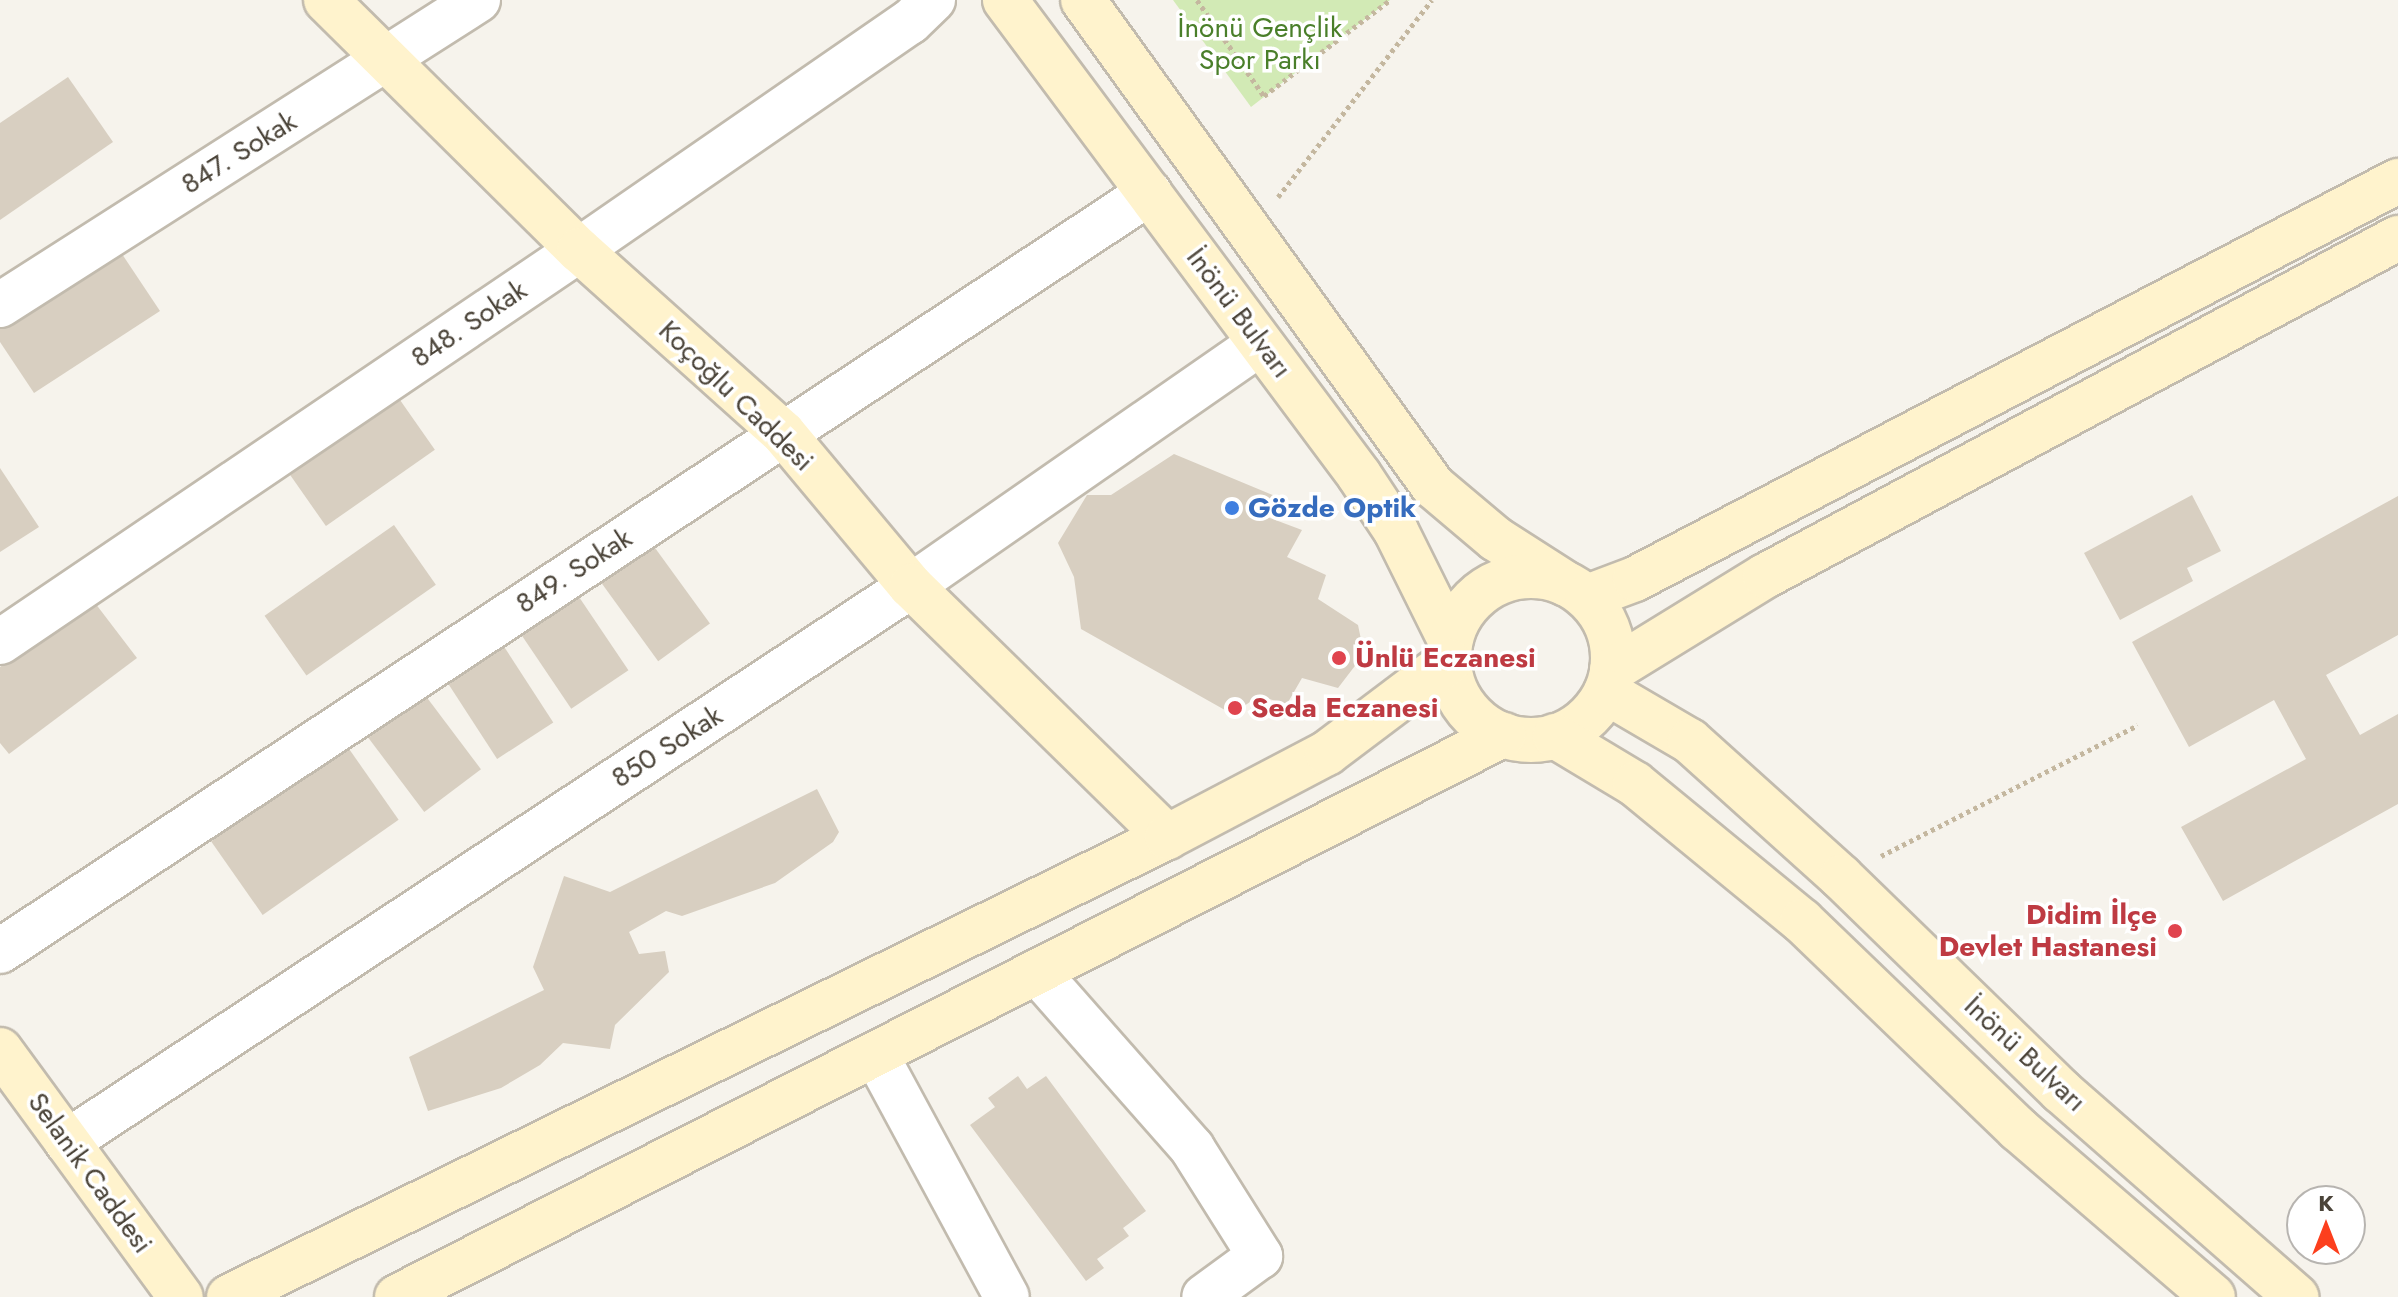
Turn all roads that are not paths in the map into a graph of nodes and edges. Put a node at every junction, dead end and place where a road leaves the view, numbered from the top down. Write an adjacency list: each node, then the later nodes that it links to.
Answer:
1 (326, 0): 6 (main road, Koçoğlu Caddesi)
2 (478, 0): 6 (street, 847. Sokak)
3 (933, 0): 10 (street, 848. Sokak)
4 (1005, 0): 8 (main road, İnönü Bulvarı)
5 (1083, 0): 15 (main road, İnönü Bulvarı)
6 (386, 60): 10 (main road, Koçoğlu Caddesi); 11 (street, 847. Sokak)
7 (2398, 181): 15 (main road)
8 (1149, 193): 12 (main road, İnönü Bulvarı); 13 (street, 849. Sokak)
9 (2398, 238): 18 (main road)
10 (579, 250): 13 (main road, Koçoğlu Caddesi); 16 (street, 848. Sokak)
11 (0, 305)
12 (1260, 343): 14 (street, 850 Sokak); 17 (main road, İnönü Bulvarı)
13 (783, 433): 14 (main road, Koçoğlu Caddesi); 22 (street, 849. Sokak)
14 (911, 586): 21 (main road, Koçoğlu Caddesi); 26 (street, 850 Sokak)
15 (1576, 590): 17 (main road); 18 (main road)
16 (0, 642)
17 (1450, 651): 19 (main road); 21 (main road)
18 (1609, 681): 20 (main road); 33 (main road, İnönü Bulvarı)
19 (1503, 735): 20 (main road); 23 (main road)
20 (1555, 736): 32 (main road, İnönü Bulvarı)
21 (1167, 837): 28 (main road)
22 (0, 951)
23 (1037, 972): 25 (main road); 31 (street)
24 (0, 1050): 26 (main road, Selanik Caddesi)
25 (876, 1055): 29 (main road); 30 (street)
26 (67, 1142): 27 (main road, Selanik Caddesi)
27 (181, 1297)
28 (229, 1297)
29 (397, 1297)
30 (1007, 1297)
31 (1204, 1297)
32 (2213, 1297)
33 (2296, 1297)

